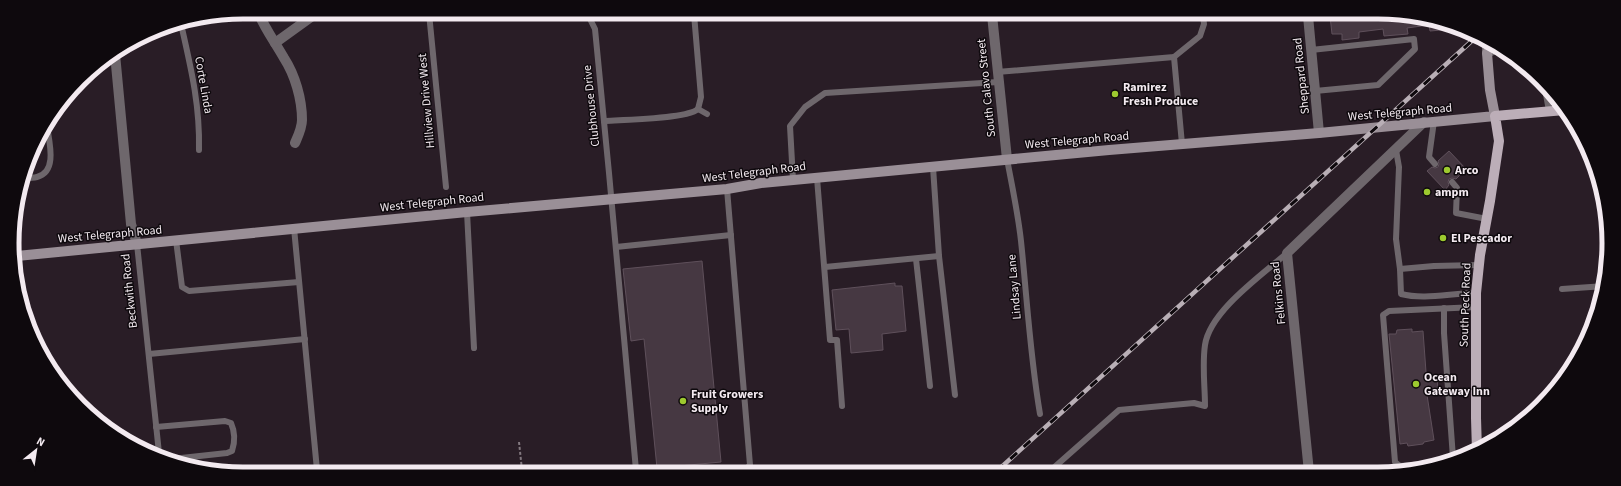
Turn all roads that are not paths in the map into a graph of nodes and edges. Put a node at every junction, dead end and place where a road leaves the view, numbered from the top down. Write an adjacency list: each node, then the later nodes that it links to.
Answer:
1 (261, 19): 10 (street)
2 (308, 19): 10 (street)
3 (432, 19): 40 (lane, Hillview Drive West)
4 (590, 19): 25 (lane, Clubhouse Drive)
5 (694, 19): 20 (lane)
6 (992, 19): 17 (street, South Calavo Street)
7 (1203, 19): 15 (lane)
8 (1308, 19): 12 (street, Sheppard Road)
9 (182, 28): 31 (lane, Corte Linda)
10 (275, 43): 29 (street)
11 (1487, 47): 14 (street, South Peck Road)
12 (1311, 50): 18 (street, Sheppard Road); 18 (lane)
13 (1492, 50): 14 (street)
14 (1487, 53): 24 (main road, South Peck Road)
15 (1174, 57): 17 (lane); 30 (lane)
16 (116, 59): 48 (street, Beckwith Road)
17 (998, 77): 33 (street, South Calavo Street); 38 (lane)
18 (1315, 91): 27 (street, Sheppard Road)
19 (1546, 95): 22 (lane)
20 (698, 109): 23 (lane); 25 (lane)
21 (1558, 110): 22 (main road)
22 (1549, 111): 24 (main road)
23 (707, 114)
24 (1495, 116): 26 (main road, West Telegraph Road); 44 (main road, South Peck Road)
25 (604, 121): 42 (lane, Clubhouse Drive)
26 (1429, 121): 27 (main road, West Telegraph Road); 32 (street, Felkins Road); 34 (lane)
27 (1319, 133): 30 (main road, West Telegraph Road)
28 (48, 134): 36 (lane)
29 (295, 143)
30 (1182, 144): 33 (main road, West Telegraph Road)
31 (199, 150)
32 (1396, 150): 50 (street, Felkins Road); 56 (lane)
33 (1007, 159): 35 (main road, West Telegraph Road); 69 (lane, Lindsay Lane)
34 (1435, 164)
35 (932, 166): 37 (main road, West Telegraph Road); 52 (lane)
36 (29, 178)
37 (817, 178): 38 (main road, West Telegraph Road); 55 (lane)
38 (793, 180): 41 (main road, West Telegraph Road)
39 (1452, 182): 44 (lane)
40 (446, 187)
41 (727, 189): 42 (main road, West Telegraph Road); 46 (lane)
42 (612, 199): 43 (main road, West Telegraph Road); 49 (lane, Clubhouse Drive)
43 (467, 212): 45 (main road, West Telegraph Road); 64 (lane)
44 (1487, 219): 54 (main road, South Peck Road)
45 (294, 228): 47 (main road, West Telegraph Road); 57 (lane)
46 (731, 235): 49 (lane); 78 (lane)
47 (176, 240): 48 (main road, West Telegraph Road); 57 (lane)
48 (137, 244): 51 (main road, West Telegraph Road); 65 (lane, Beckwith Road)
49 (616, 247): 77 (lane, Clubhouse Drive)
50 (1287, 253): 79 (lane); 80 (street, Felkins Road)
51 (19, 256)
52 (940, 256): 53 (lane); 67 (lane)
53 (916, 259): 55 (lane); 66 (lane)
54 (1478, 265): 56 (lane); 60 (main road, South Peck Road)
55 (825, 267): 68 (lane)
56 (1400, 269): 60 (lane)
57 (299, 282): 63 (lane)
58 (1598, 286): 59 (lane)
59 (1562, 289)
60 (1476, 293): 62 (main road, South Peck Road)
61 (1444, 308): 62 (lane); 73 (lane); 75 (lane)
62 (1476, 308): 71 (main road, South Peck Road)
63 (305, 339): 65 (lane); 76 (lane)
64 (474, 348)
65 (149, 354): 70 (lane, Beckwith Road)
66 (930, 386)
67 (955, 395)
68 (842, 406)
69 (1040, 414)
70 (156, 427): 72 (lane, Beckwith Road); 74 (lane)
71 (1477, 444)
72 (159, 451)
73 (1453, 454)
74 (181, 458)
75 (1400, 466)
76 (317, 467)
77 (636, 467)
78 (748, 467)
79 (1055, 467)
80 (1308, 467)

